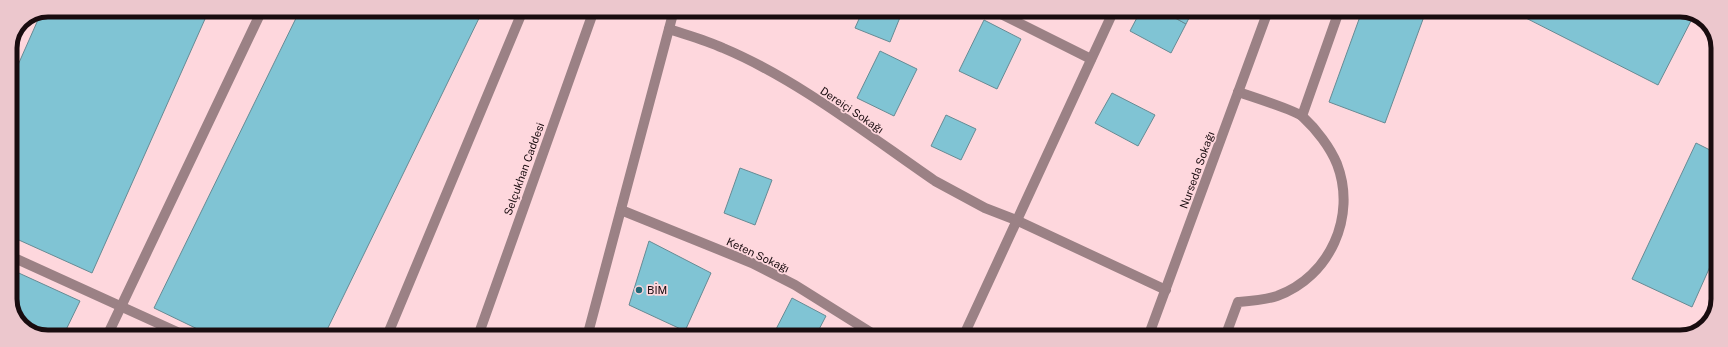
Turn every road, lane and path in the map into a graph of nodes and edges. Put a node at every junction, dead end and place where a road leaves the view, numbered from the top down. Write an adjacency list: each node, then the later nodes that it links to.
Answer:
1 (259, 17): 17 (street)
2 (520, 17): 20 (street)
3 (592, 17): 21 (street, Selçukhan Caddesi)
4 (672, 17): 9 (street)
5 (1007, 17): 10 (street)
6 (1111, 17): 10 (street)
7 (1265, 17): 11 (street, Nurseda Sokağı)
8 (1337, 17): 12 (street)
9 (669, 29): 13 (street); 14 (street, Dereiçi Sokağı)
10 (1091, 59): 14 (street)
11 (1238, 92): 12 (street); 16 (street, Nurseda Sokağı)
12 (1302, 116): 26 (street)
13 (621, 210): 22 (street); 23 (street, Keten Sokağı)
14 (1016, 220): 16 (street, Dereiçi Sokağı); 24 (street)
15 (17, 259): 17 (street)
16 (1166, 290): 25 (street, Nurseda Sokağı)
17 (121, 306): 18 (street); 19 (street)
18 (110, 330)
19 (173, 330)
20 (390, 330)
21 (480, 330)
22 (589, 330)
23 (867, 330)
24 (966, 330)
25 (1151, 330)
26 (1228, 330)

